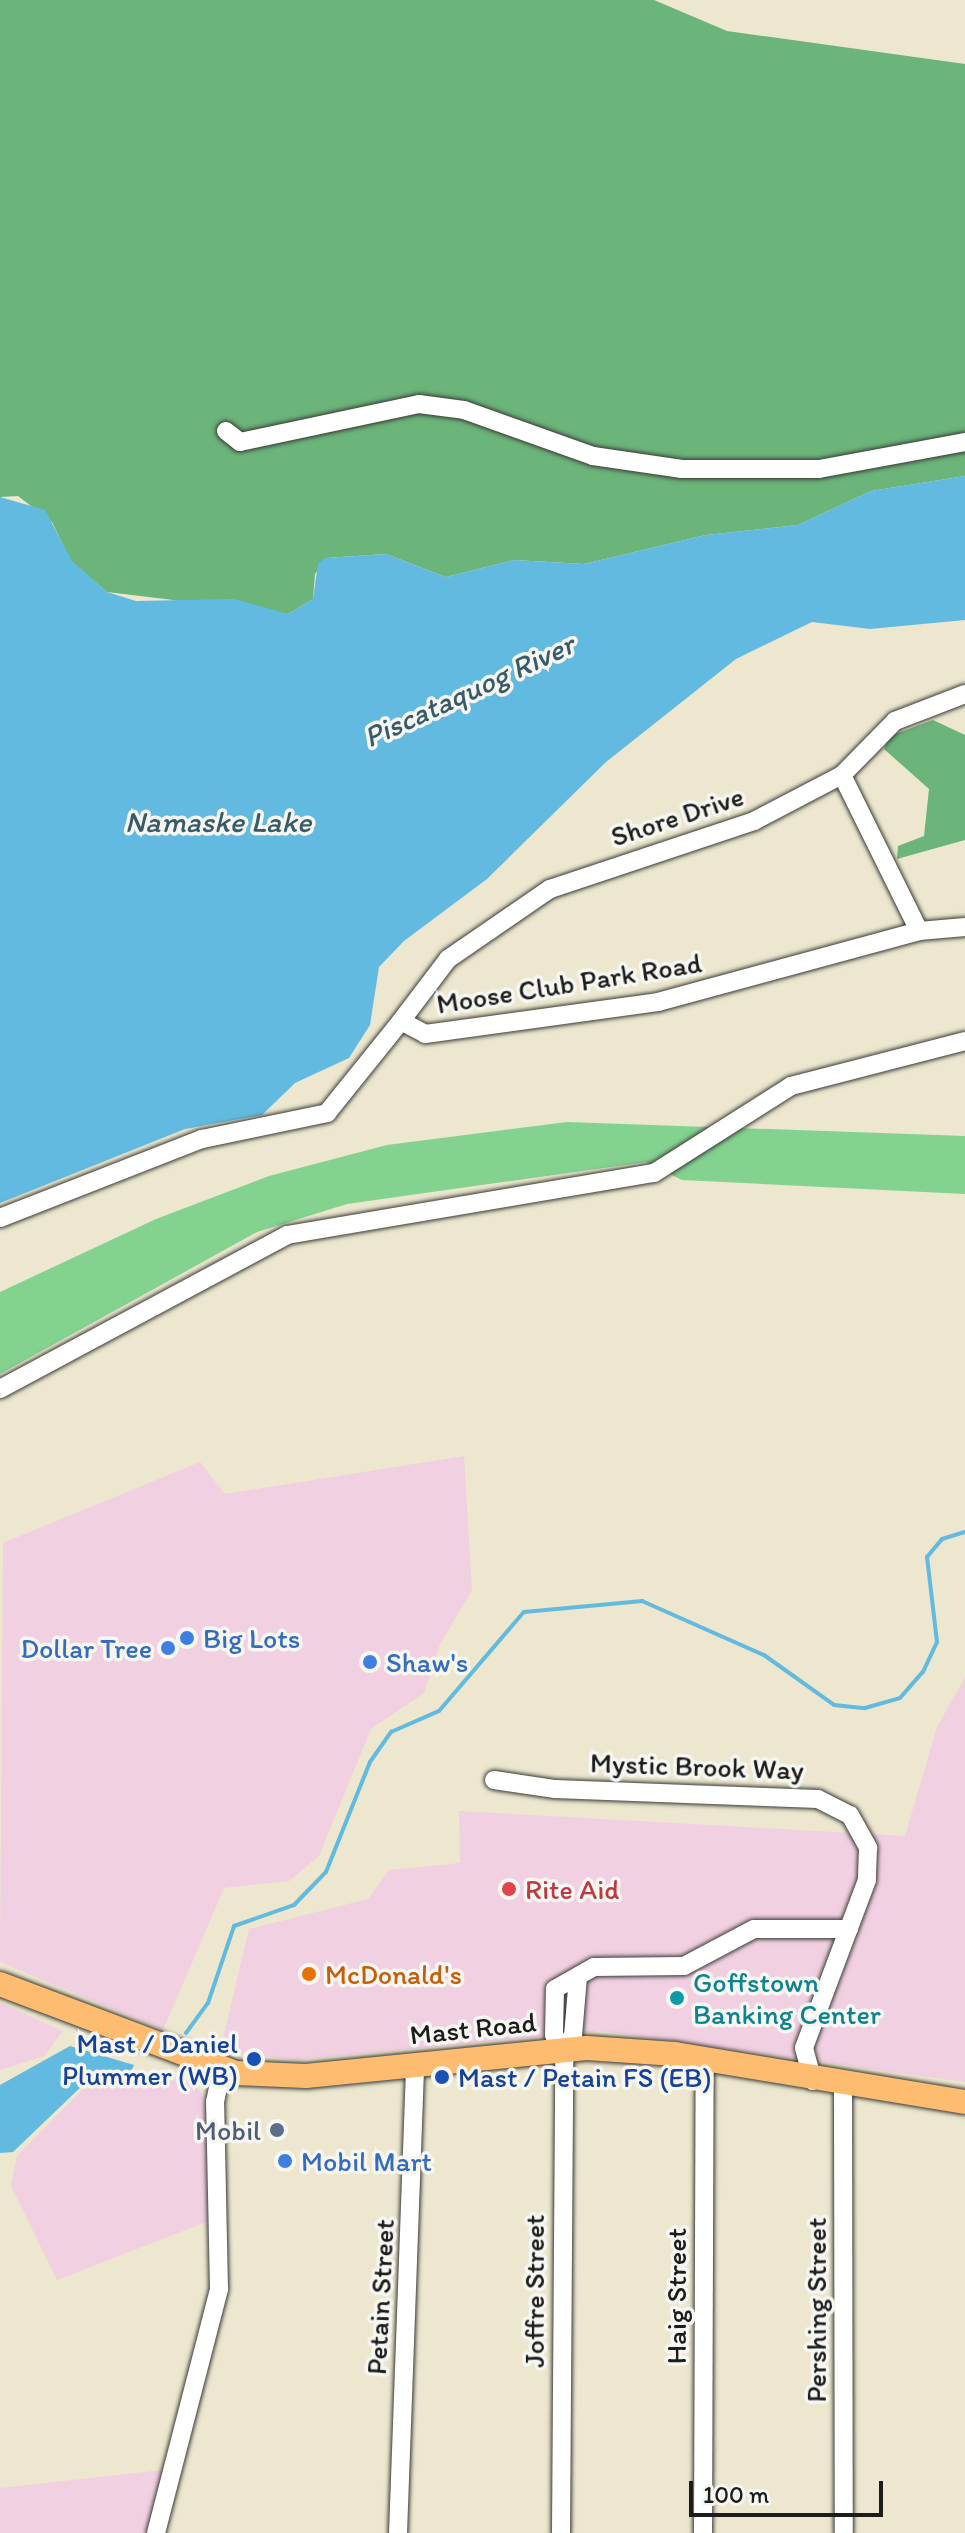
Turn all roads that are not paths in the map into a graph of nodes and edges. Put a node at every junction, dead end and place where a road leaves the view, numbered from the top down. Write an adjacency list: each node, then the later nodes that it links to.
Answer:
1 (226, 431): 2 (street)
2 (965, 442)
3 (965, 694): 4 (street, Shore Drive)
4 (842, 775): 6 (street); 7 (street, Shore Drive)
5 (965, 927): 6 (street, Moose Club Park Road)
6 (919, 931): 7 (street, Moose Club Park Road)
7 (401, 1021): 9 (street, Moose Club Park Road)
8 (965, 1041): 10 (street)
9 (0, 1218)
10 (0, 1389)
11 (494, 1780): 12 (street, Mystic Brook Way)
12 (849, 1929): 13 (street); 19 (street, Mystic Brook Way)
13 (578, 1976): 15 (street); 15 (street)
14 (0, 1984): 18 (main road, Mast Road)
15 (564, 2049): 16 (main road, Mast Road); 17 (main road, Mast Road); 24 (street, Joffre Street)
16 (705, 2059): 19 (main road, Mast Road); 25 (street, Haig Street)
17 (415, 2065): 18 (main road, Mast Road); 23 (street, Petain Street)
18 (222, 2070): 22 (street)
19 (813, 2081): 20 (main road, Mast Road)
20 (843, 2087): 21 (main road, Mast Road); 26 (street, Pershing Street)
21 (965, 2102)
22 (156, 2533)
23 (398, 2533)
24 (561, 2533)
25 (703, 2533)
26 (844, 2533)

